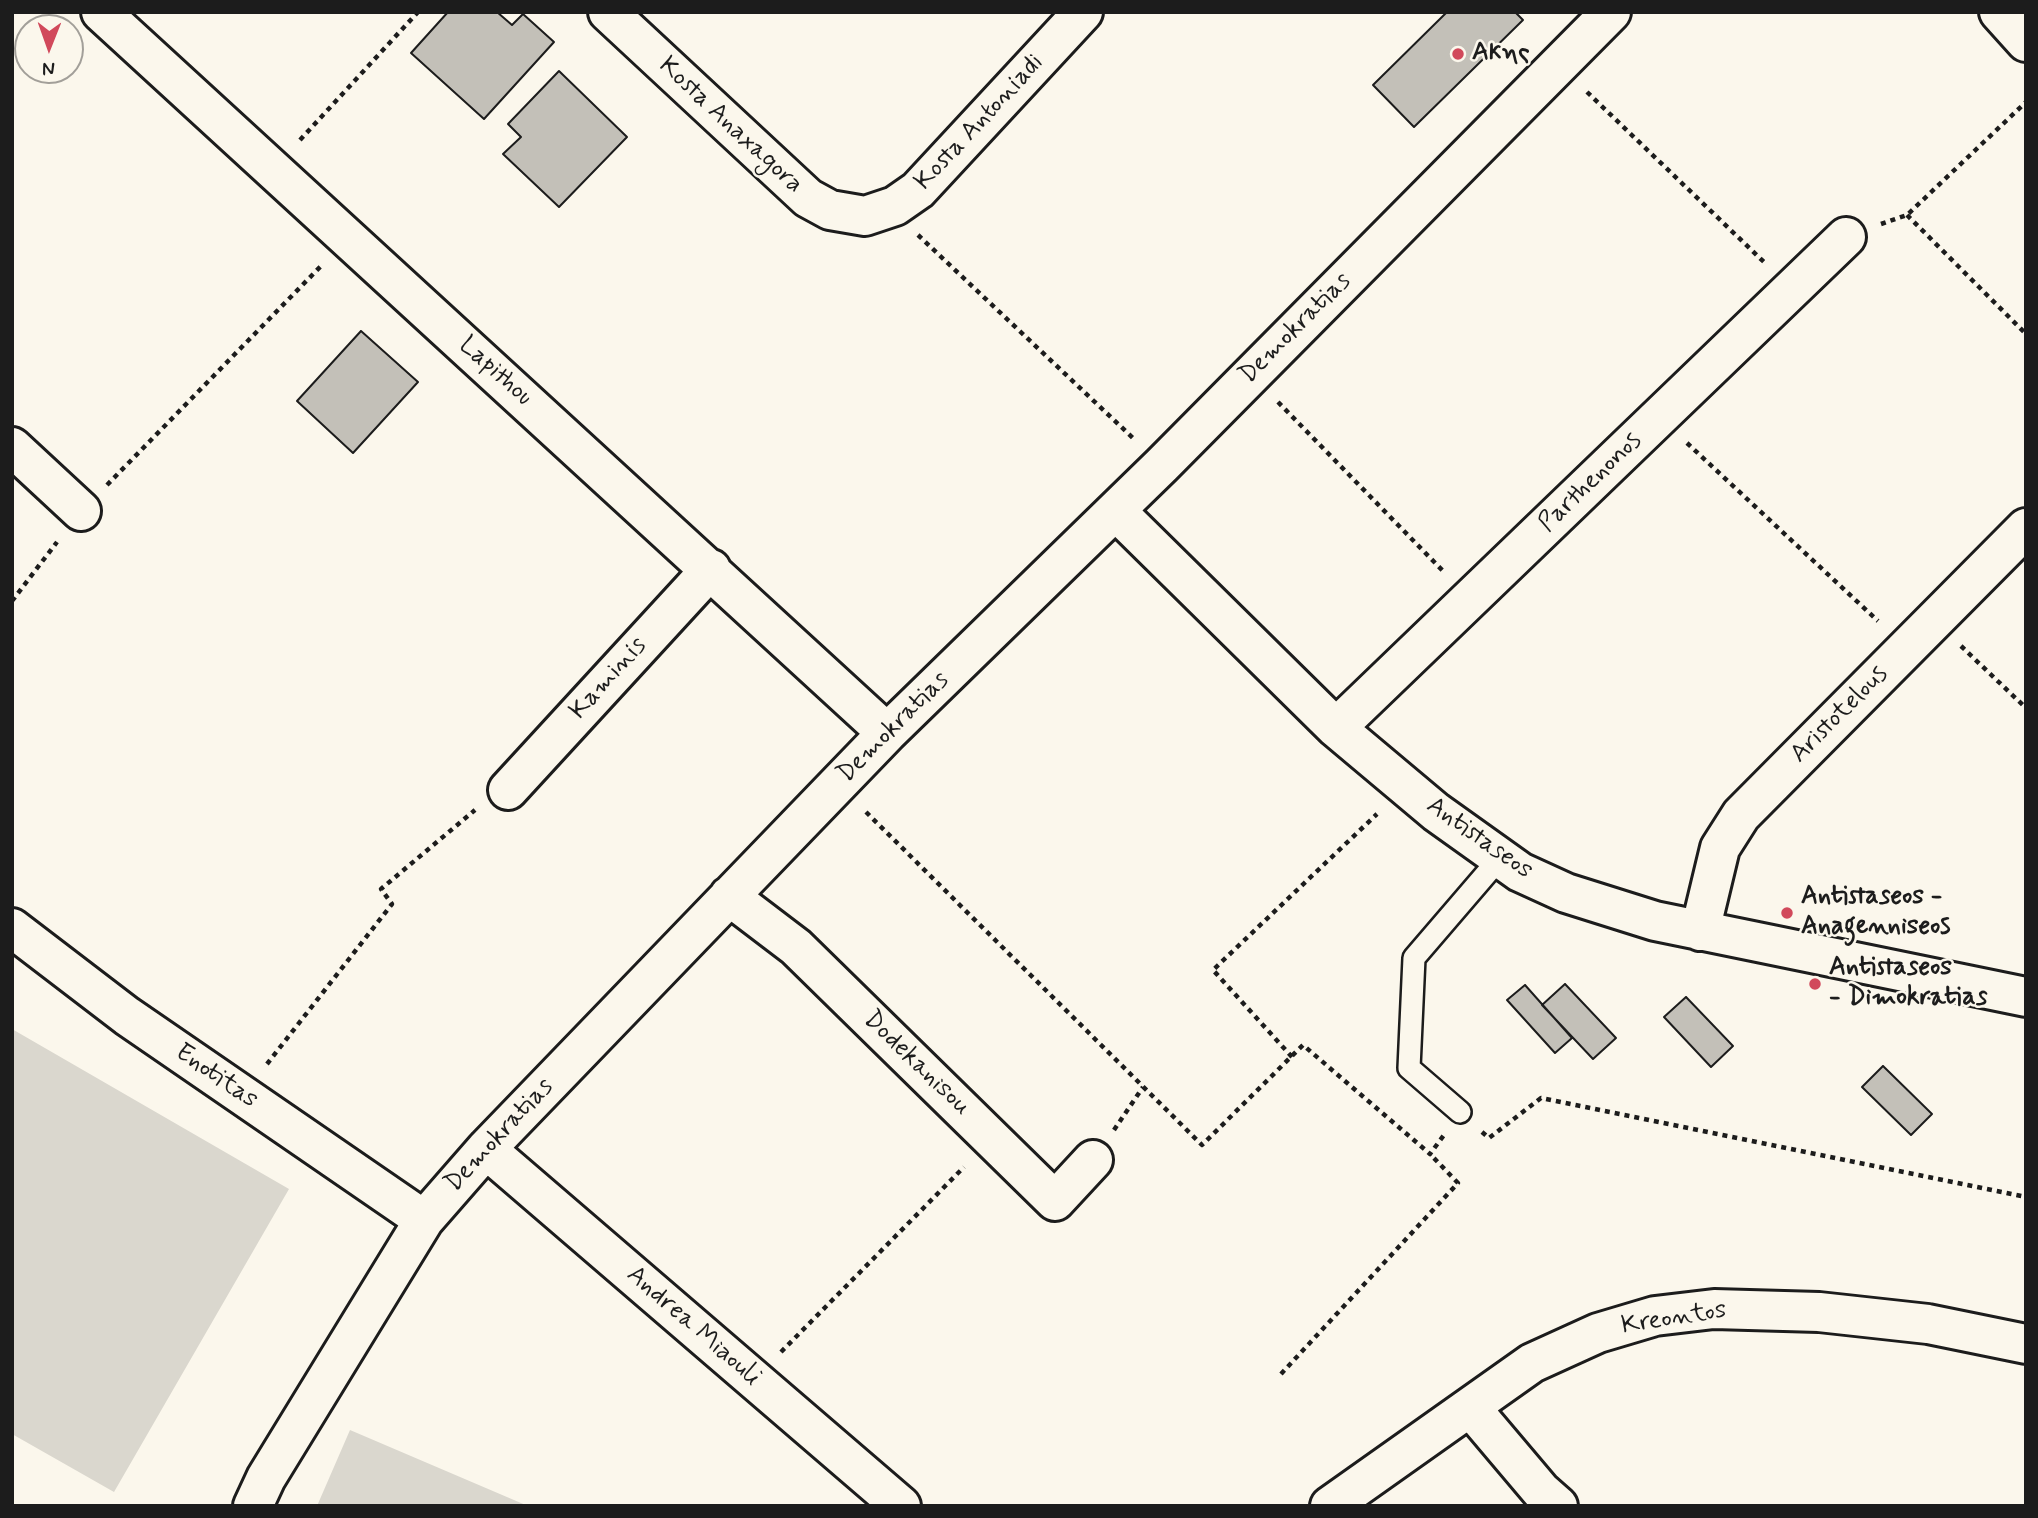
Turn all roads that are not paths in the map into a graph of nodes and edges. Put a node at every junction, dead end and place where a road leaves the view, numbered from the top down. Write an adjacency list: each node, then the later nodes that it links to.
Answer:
1 (101, 12): 13 (street, Lapithou)
2 (608, 12): 7 (street, Kosta Anaxagora)
3 (1611, 12): 11 (street, Demokratias)
4 (1999, 12): 6 (street)
5 (1073, 16): 7 (street, Kosta Antoniadi)
6 (2026, 42)
7 (877, 212)
8 (1846, 237): 14 (street, Parthenonos)
9 (12, 447): 10 (street)
10 (81, 511)
11 (1116, 511): 14 (street, Antistaseos); 15 (street, Demokratias)
12 (2026, 528): 20 (street, Aristotelous)
13 (711, 569): 15 (street, Lapithou); 16 (street, Kaminis)
14 (1336, 729): 17 (street, Antistaseos)
15 (887, 733): 18 (street, Demokratias)
16 (508, 790)
17 (1499, 859): 20 (street, Antistaseos); 22 (lane)
18 (729, 896): 23 (street, Demokratias); 24 (street, Dodekanisou)
19 (12, 928): 25 (street, Enotitas)
20 (1700, 931): 21 (street, Antistaseos)
21 (2026, 996)
22 (1460, 1112)
23 (486, 1149): 25 (street, Demokratias); 29 (street, Andrea Miaouli)
24 (1093, 1160)
25 (424, 1220): 28 (street, Demokratias)
26 (2026, 1344): 27 (street, Kreontos)
27 (1470, 1407): 30 (street, Kreontos); 31 (street)
28 (253, 1506)
29 (901, 1506)
30 (1330, 1506)
31 (1558, 1506)

